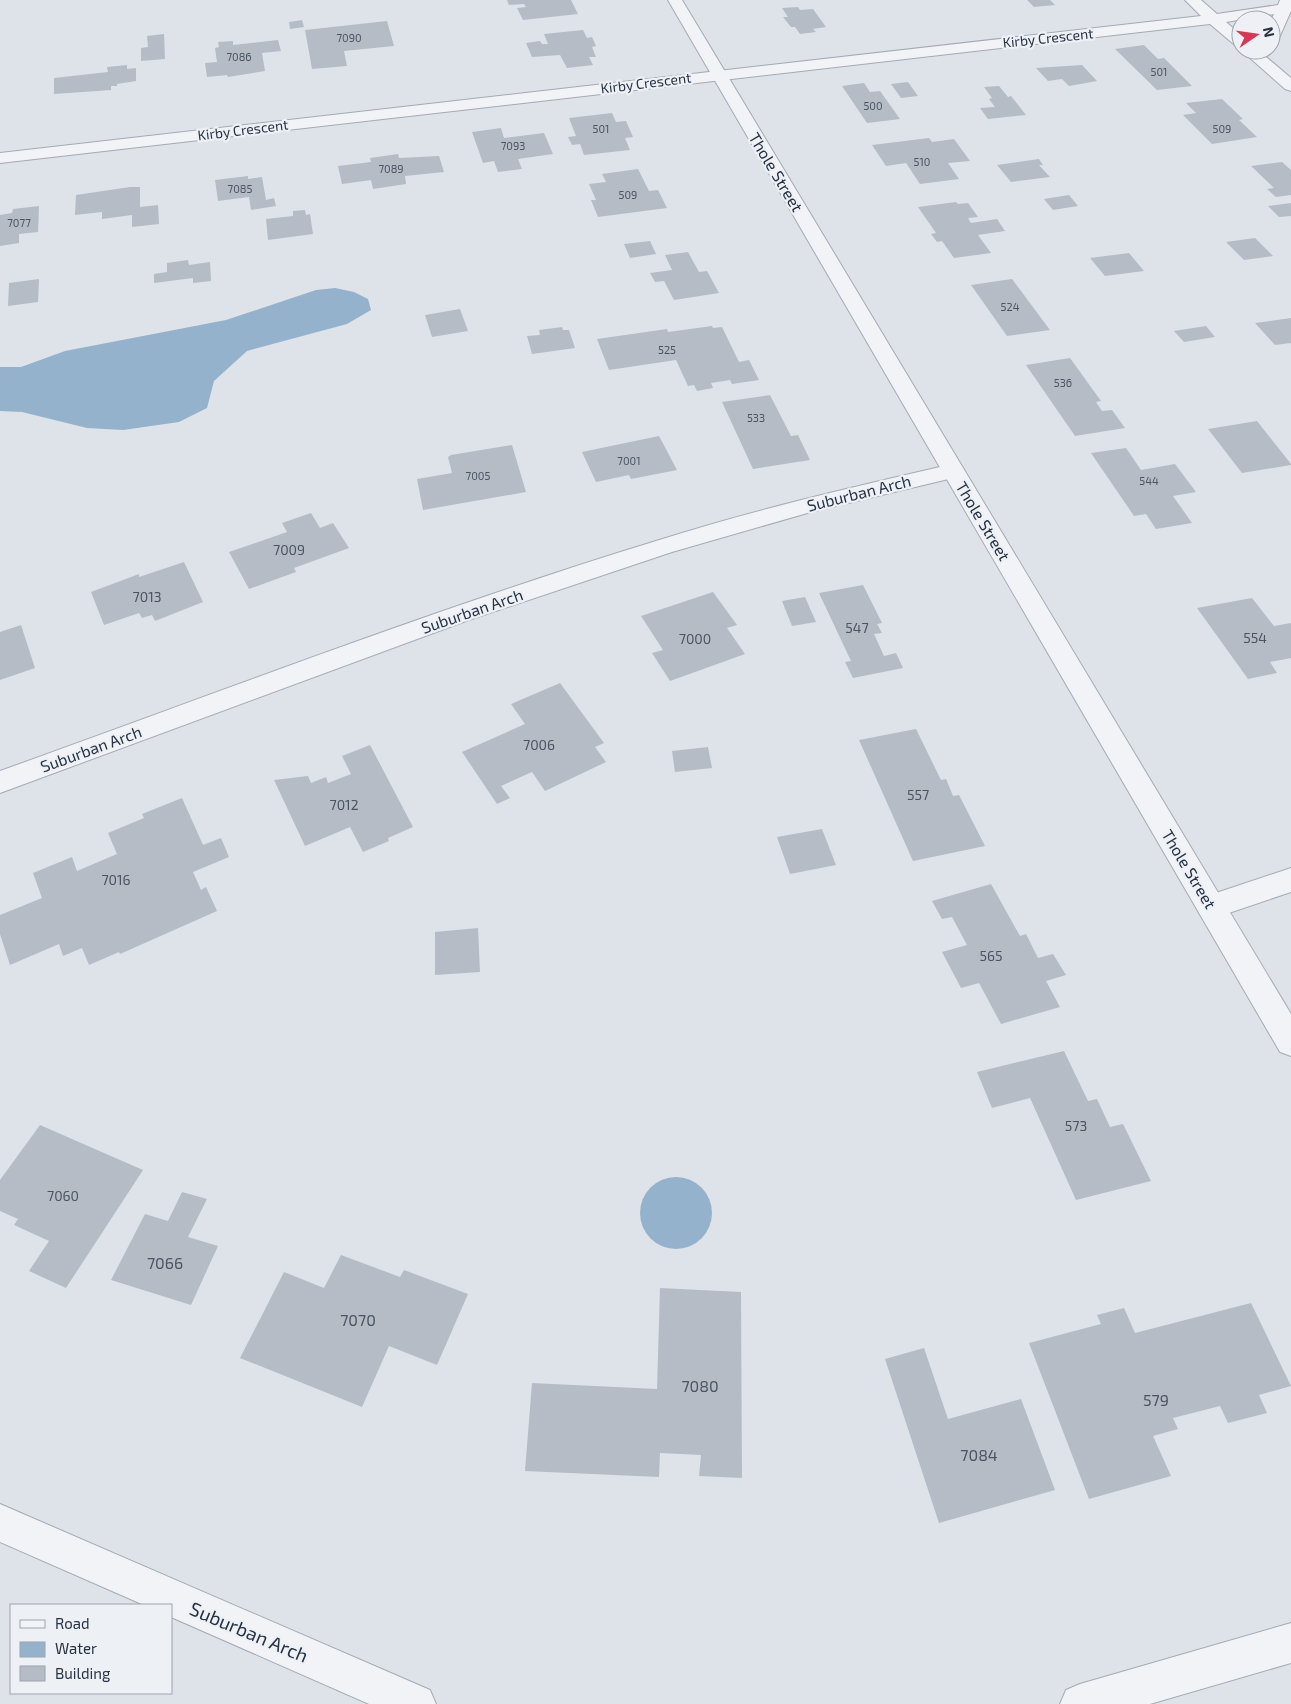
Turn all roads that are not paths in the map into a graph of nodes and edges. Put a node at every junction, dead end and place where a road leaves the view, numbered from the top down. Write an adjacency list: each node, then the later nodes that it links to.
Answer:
1 (675, 0): 8 (street, Thole Street)
2 (1192, 0): 5 (street)
3 (1287, 5): 4 (street); 5 (street, Kirby Crescent)
4 (1281, 17)
5 (1214, 19): 6 (street); 8 (street, Kirby Crescent)
6 (1231, 34)
7 (1268, 60): 9 (street)
8 (719, 75): 10 (street, Kirby Crescent); 11 (street, Thole Street)
9 (1291, 86)
10 (0, 158)
11 (953, 471): 12 (street, Suburban Arch); 14 (street, Thole Street)
12 (0, 782)
13 (1291, 880): 14 (street)
14 (1211, 907): 15 (street, Thole Street)
15 (1291, 1042)
16 (0, 1523): 18 (street, Suburban Arch)
17 (1291, 1643): 19 (street)
18 (416, 1704)
19 (1080, 1704)

